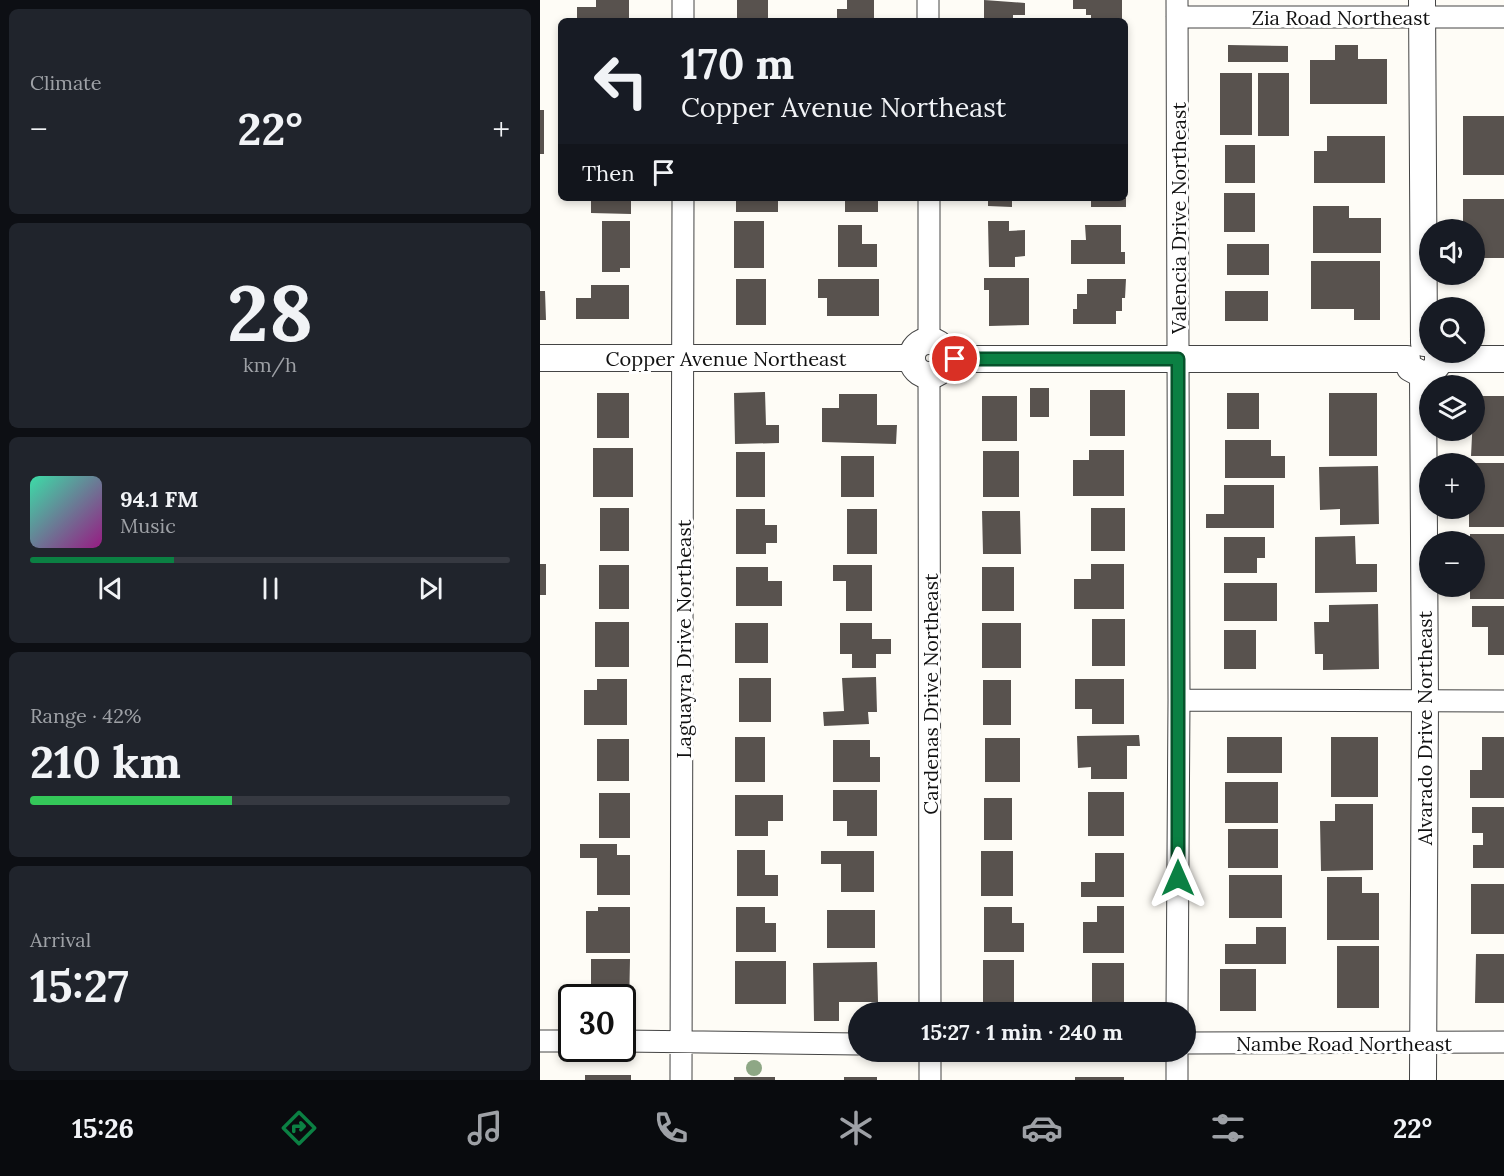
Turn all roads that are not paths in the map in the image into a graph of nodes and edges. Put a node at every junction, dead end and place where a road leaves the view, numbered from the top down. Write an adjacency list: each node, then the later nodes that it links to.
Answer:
1 (683, 0): 6 (street)
2 (928, 0): 7 (street)
3 (1422, 8): 4 (street, Zia Road Northeast); 5 (street, Zia Road Northeast); 10 (street, Alvarado Drive Northeast)
4 (1177, 9): 16 (street, Valencia Drive Northeast)
5 (1504, 17)
6 (683, 18)
7 (928, 18)
8 (683, 201): 13 (street, Laguayra Drive Northeast)
9 (929, 201): 14 (street, Cardenas Drive Northeast)
10 (1426, 297)
11 (1419, 356): 16 (street, Copper Avenue Northeast)
12 (540, 358): 13 (street, Copper Avenue Northeast)
13 (683, 358): 14 (street, Copper Avenue Northeast); 27 (street, Laguayra Drive Northeast)
14 (929, 358): 16 (street, Copper Avenue Northeast); 22 (street, Cardenas Drive Northeast)
15 (1485, 358): 17 (street, Copper Avenue Northeast)
16 (1178, 359): 19 (street, Valencia Drive Northeast)
17 (1504, 359)
18 (1427, 363): 20 (street, Alvarado Drive Northeast)
19 (1179, 700): 20 (street); 23 (street, Valencia Drive Northeast)
20 (1425, 701): 21 (street); 28 (street, Alvarado Drive Northeast)
21 (1504, 701)
22 (930, 1002)
23 (1177, 1002)
24 (540, 1041): 25 (street)
25 (558, 1041)
26 (636, 1041): 27 (street)
27 (682, 1041): 31 (street); 34 (street, Laguayra Drive Northeast)
28 (1423, 1042): 29 (street, Nambe Road Northeast); 30 (street, Nambe Road Northeast); 37 (street, Alvarado Drive Northeast)
29 (1504, 1042)
30 (1196, 1043)
31 (848, 1044)
32 (930, 1062): 35 (street)
33 (1177, 1062): 36 (street)
34 (681, 1080)
35 (930, 1080)
36 (1177, 1080)
37 (1423, 1080)

